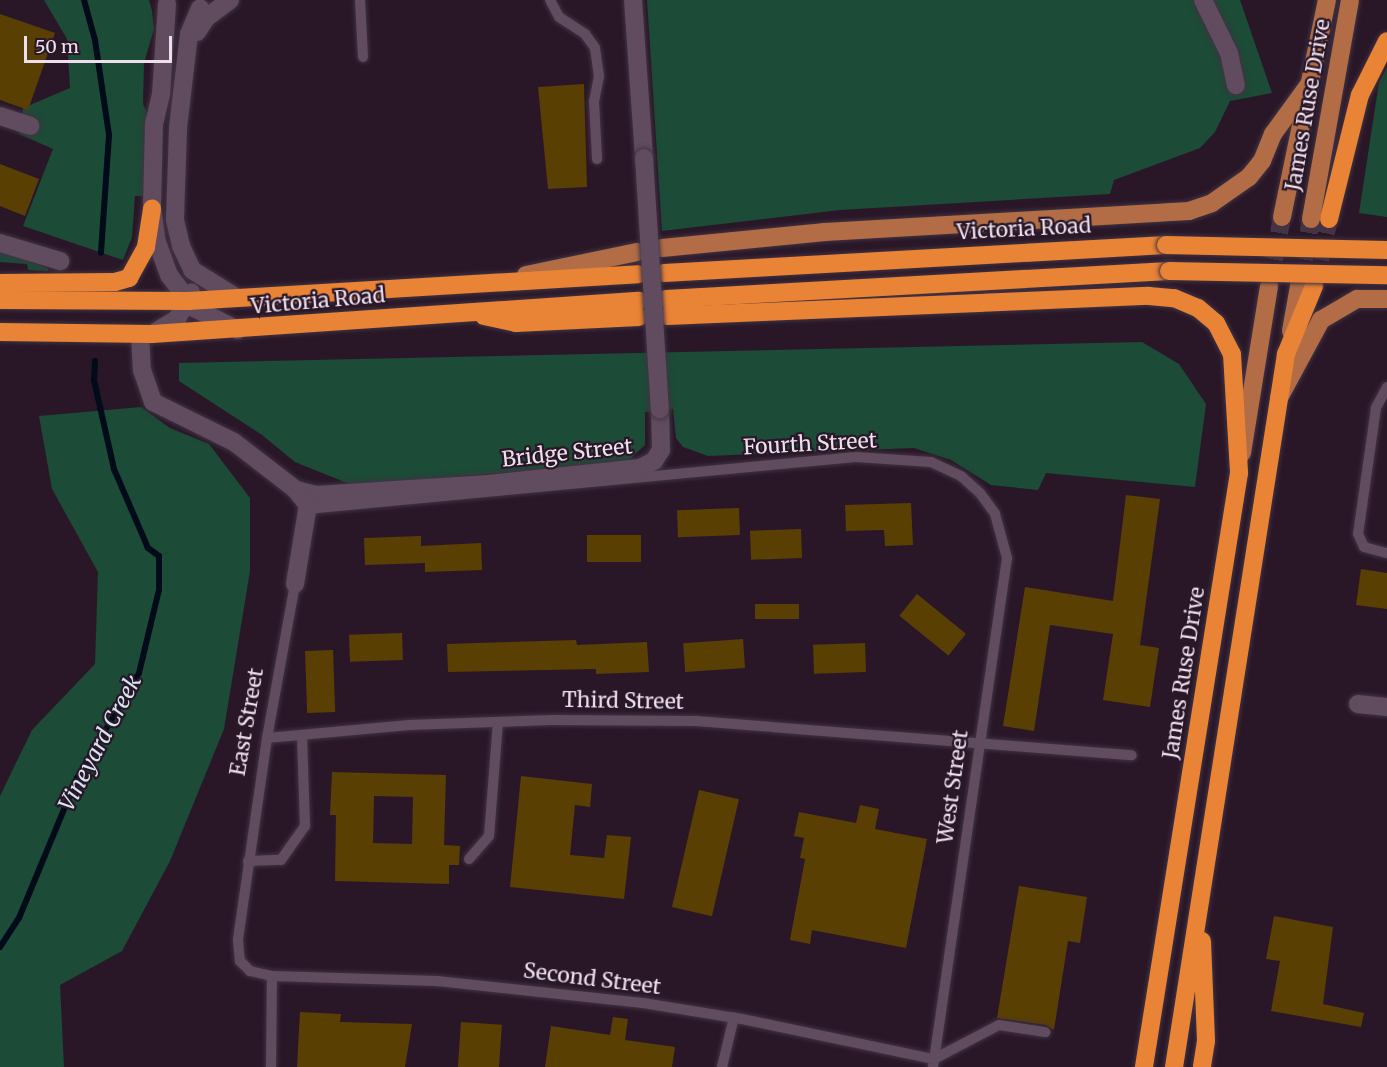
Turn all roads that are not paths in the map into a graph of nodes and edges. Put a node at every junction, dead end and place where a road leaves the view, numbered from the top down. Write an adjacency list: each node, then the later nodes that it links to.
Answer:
1 (230, 0): 11 (street)
2 (360, 0): 12 (lane)
3 (550, 0): 17 (lane)
4 (633, 0): 46 (street, Bridge Street, bridge)
5 (1203, 0): 14 (street)
6 (1327, 0): 13 (main road, James Ruse Drive)
7 (1350, 0): 20 (main road, James Ruse Drive)
8 (166, 1): 9 (street); 18 (street)
9 (204, 3): 11 (street)
10 (1387, 41): 20 (highway)
11 (188, 50): 26 (street)
12 (363, 57)
13 (1310, 83): 19 (main road, James Ruse Drive); 22 (main road)
14 (1236, 85)
15 (0, 116): 16 (street)
16 (30, 126)
17 (597, 159)
18 (152, 208): 31 (highway); 37 (street)
19 (1282, 217)
20 (1320, 219)
21 (0, 243): 25 (street)
22 (662, 248)
23 (1387, 250): 27 (highway, Victoria Road, bridge)
24 (637, 252): 30 (main road)
25 (60, 261)
26 (192, 270): 34 (street); 37 (street)
27 (664, 273)
28 (638, 274): 30 (highway, Victoria Road)
29 (1387, 275): 45 (highway, bridge)
30 (495, 282): 34 (highway, Victoria Road)
31 (0, 283)
32 (1269, 286): 45 (main road, James Ruse Drive)
33 (1306, 286): 43 (highway)
34 (237, 298): 37 (highway, Victoria Road)
35 (1387, 299): 43 (main road)
36 (0, 300): 37 (highway, Victoria Road)
37 (188, 301): 39 (street); 41 (street)
38 (639, 309): 39 (highway, Victoria Road)
39 (238, 330): 41 (highway, Victoria Road)
40 (0, 332): 41 (highway, Victoria Road)
41 (146, 334): 46 (street, Bridge Street)
42 (1387, 387): 49 (lane)
43 (1278, 400): 60 (highway)
44 (716, 469): 47 (lane, Bridge Street); 48 (lane, Fourth Street)
45 (1239, 473): 68 (highway, James Ruse Drive)
46 (296, 490): 47 (street)
47 (307, 509): 50 (street, East Street)
48 (995, 514): 56 (lane, West Street)
49 (1387, 553)
50 (295, 584): 55 (lane, East Street)
51 (1358, 704): 52 (street)
52 (1387, 707)
53 (498, 722): 54 (lane, Third Street); 56 (lane, Third Street); 58 (lane)
54 (302, 735): 55 (lane, Third Street); 59 (lane)
55 (267, 738): 59 (lane, East Street)
56 (979, 743): 57 (lane, Third Street); 65 (lane, West Street)
57 (1132, 754)
58 (469, 859)
59 (248, 861): 61 (lane, East Street)
60 (1196, 929): 69 (highway); 70 (highway)
61 (243, 966): 62 (lane, Second Street)
62 (272, 976): 63 (lane, Second Street); 66 (lane)
63 (734, 1017): 65 (lane, Second Street); 67 (lane)
64 (1045, 1032): 65 (lane)
65 (933, 1063)
66 (271, 1067)
67 (722, 1067)
68 (1144, 1067)
69 (1174, 1067)
70 (1202, 1067)

